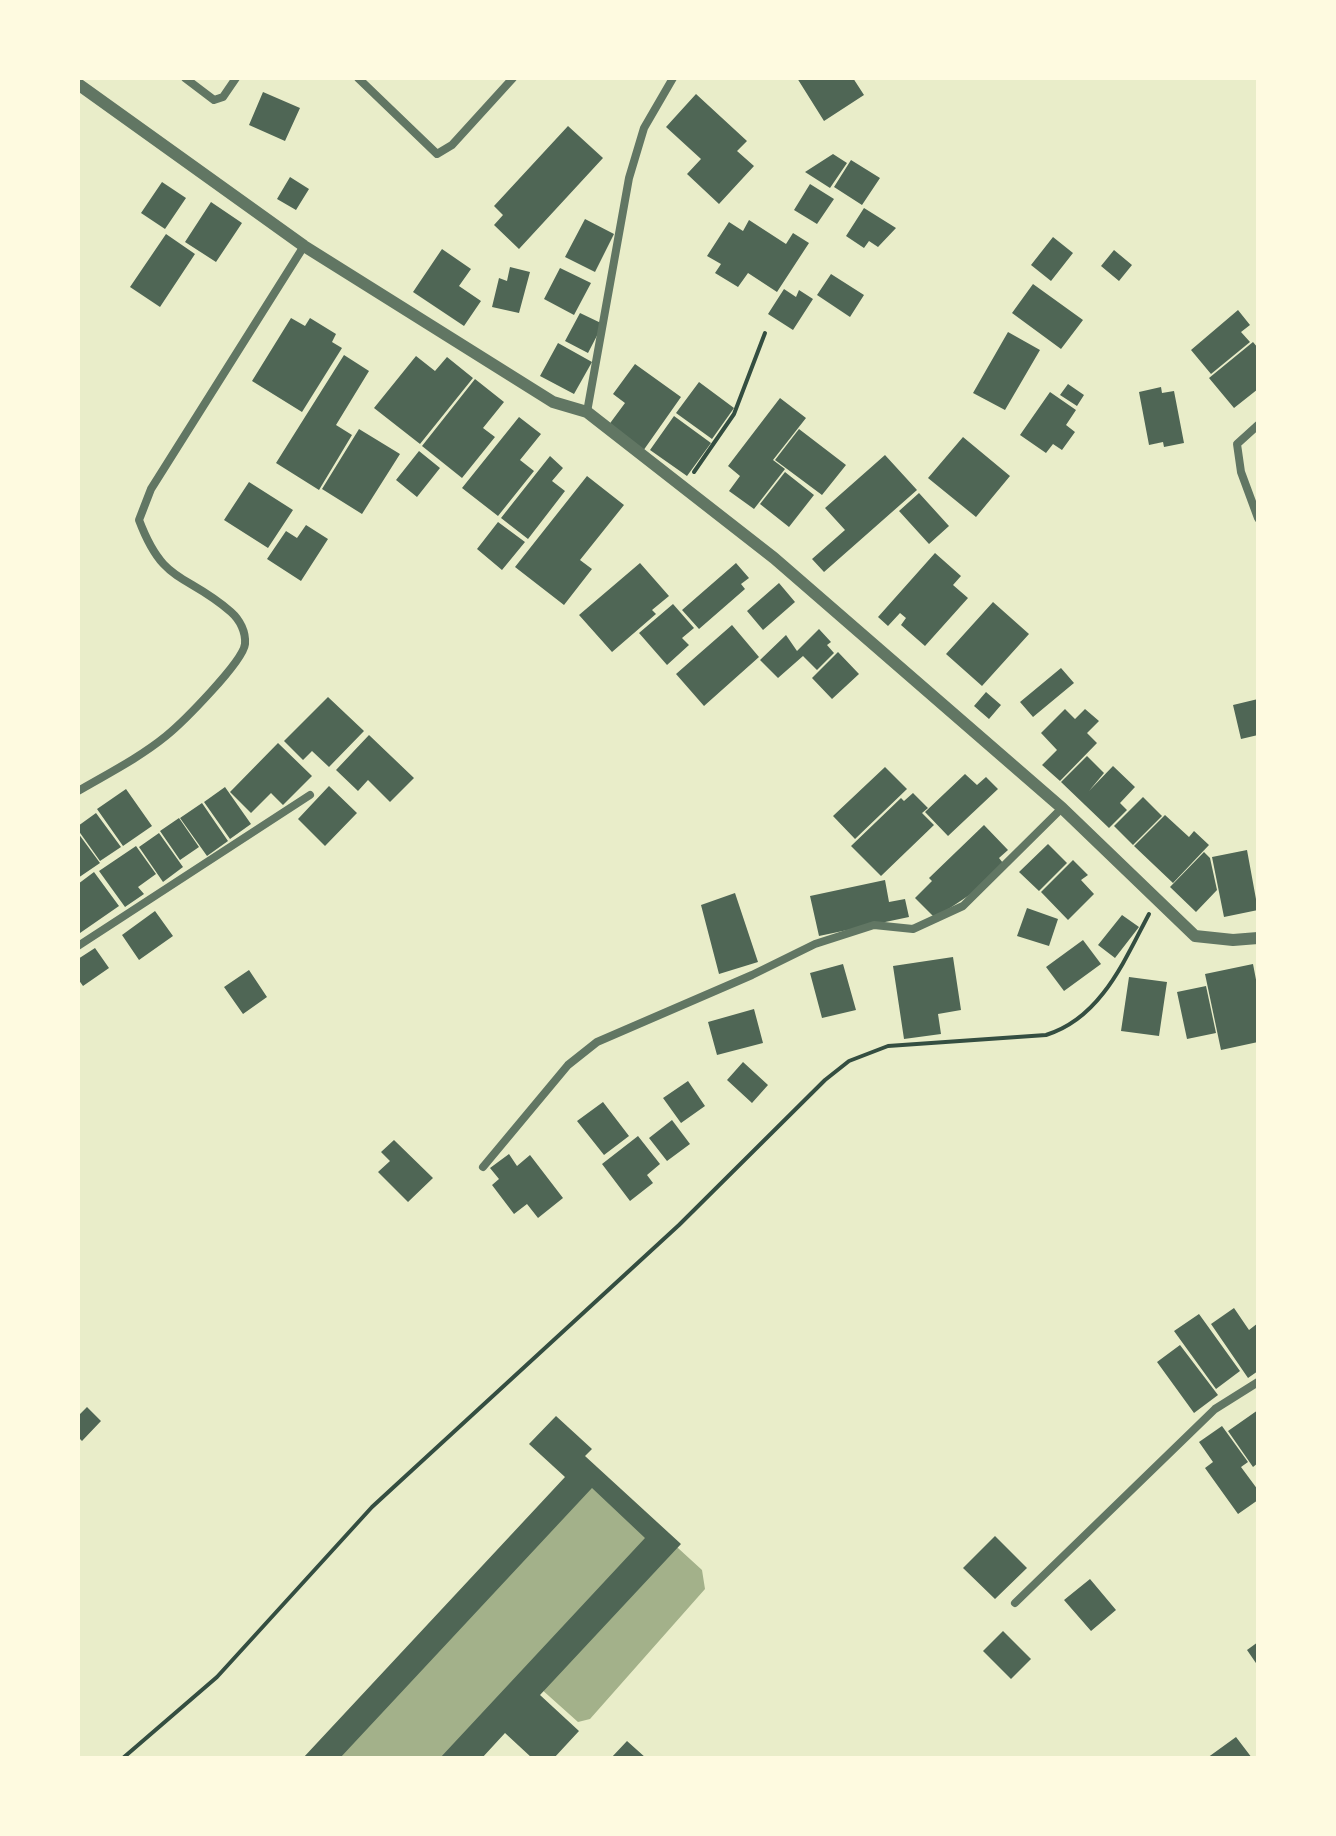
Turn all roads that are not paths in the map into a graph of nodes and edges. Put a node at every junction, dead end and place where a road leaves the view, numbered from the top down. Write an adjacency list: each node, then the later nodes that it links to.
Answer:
1 (185, 78): 2 (street)
2 (236, 78)
3 (358, 78): 4 (street)
4 (513, 78)
5 (673, 78): 8 (street)
6 (78, 84): 7 (street)
7 (304, 246): 8 (street); 11 (street)
8 (587, 412): 13 (street)
9 (1258, 425): 10 (street)
10 (1258, 518)
11 (78, 791)
12 (310, 795): 15 (street)
13 (1062, 808): 14 (street); 16 (street)
14 (1258, 938)
15 (78, 946)
16 (483, 1167)
17 (1258, 1382): 18 (street)
18 (1015, 1603)

